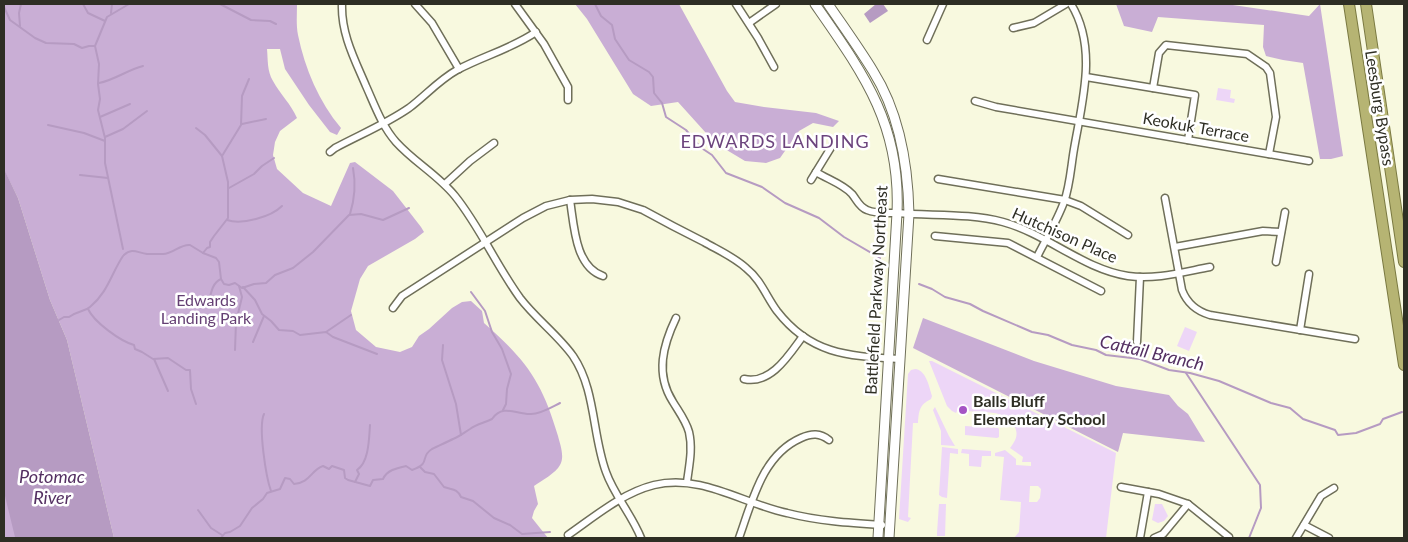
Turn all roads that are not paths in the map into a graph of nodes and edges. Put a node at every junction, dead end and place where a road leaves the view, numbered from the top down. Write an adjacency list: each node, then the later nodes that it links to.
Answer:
1 (342, 4): 24 (street)
2 (416, 4): 18 (street)
3 (515, 4): 15 (street)
4 (736, 4): 13 (street)
5 (776, 4): 13 (street)
6 (815, 4): 39 (main road, Battlefield Parkway Northeast)
7 (828, 4): 40 (main road, Battlefield Parkway Northeast)
8 (943, 4): 16 (street)
9 (1066, 4): 14 (street)
10 (1070, 4): 19 (street)
11 (1349, 4): 64 (highway, Leesburg Bypass)
12 (1366, 4): 49 (highway, Leesburg Bypass)
13 (749, 22): 17 (street)
14 (1013, 28)
15 (536, 32): 18 (street); 21 (street)
16 (927, 40)
17 (774, 67)
18 (459, 69): 24 (street)
19 (1086, 77): 20 (street); 23 (street)
20 (1153, 88): 25 (street); 29 (street)
21 (568, 100)
22 (975, 101): 23 (street, Keokuk Terrace)
23 (1079, 121): 25 (street, Keokuk Terrace); 37 (street)
24 (382, 123): 28 (street); 34 (street)
25 (1188, 140): 29 (street, Keokuk Terrace)
26 (835, 141): 31 (street)
27 (494, 143): 34 (street)
28 (330, 152)
29 (1269, 154): 30 (street, Keokuk Terrace)
30 (1309, 161)
31 (816, 172): 33 (street); 39 (street, Hutchison Place)
32 (938, 179): 37 (street)
33 (811, 180)
34 (445, 184): 45 (street)
35 (1165, 198): 46 (street)
36 (570, 200): 45 (street); 53 (street); 59 (street)
37 (1065, 200): 42 (street); 44 (street)
38 (1285, 212): 41 (street)
39 (897, 213): 40 (street, Hutchison Place); 62 (main road, Battlefield Parkway Northeast)
40 (909, 214): 44 (street, Hutchison Place); 63 (main road, Battlefield Parkway Northeast)
41 (1281, 232): 46 (street); 48 (street)
42 (1128, 235)
43 (935, 236): 47 (street)
44 (1046, 240): 47 (street); 54 (street, Hutchison Place)
45 (486, 243): 56 (street); 71 (street)
46 (1175, 247): 51 (street)
47 (1037, 257): 55 (street)
48 (1276, 262)
49 (1404, 262)
50 (1210, 267): 51 (street, Hutchison Place)
51 (1179, 272): 54 (street, Hutchison Place); 58 (street)
52 (1309, 274): 58 (street)
53 (603, 276)
54 (1140, 277): 61 (street)
55 (1101, 291)
56 (393, 308)
57 (676, 318): 67 (street)
58 (1300, 330): 60 (street)
59 (803, 336): 62 (street); 65 (street)
60 (1355, 339)
61 (1137, 342)
62 (889, 358): 63 (street); 74 (main road, Battlefield Parkway Northeast)
63 (900, 359): 76 (main road, Battlefield Parkway Northeast)
64 (1404, 365)
65 (744, 379)
66 (829, 440): 72 (street)
67 (687, 482): 71 (street); 72 (street)
68 (1121, 487): 70 (street)
69 (1334, 488): 75 (street)
70 (1148, 492): 73 (street); 83 (street)
71 (621, 500): 77 (street); 79 (street)
72 (752, 503): 74 (street); 80 (street)
73 (1188, 504): 78 (street); 84 (street)
74 (879, 525): 76 (street); 81 (main road, Battlefield Parkway Northeast)
75 (1304, 525): 85 (street); 86 (street)
76 (889, 526): 82 (main road, Battlefield Parkway Northeast)
77 (568, 536)
78 (1229, 537)
79 (641, 538)
80 (739, 538)
81 (878, 538)
82 (889, 538)
83 (1140, 538)
84 (1154, 538)
85 (1296, 538)
86 (1329, 538)

